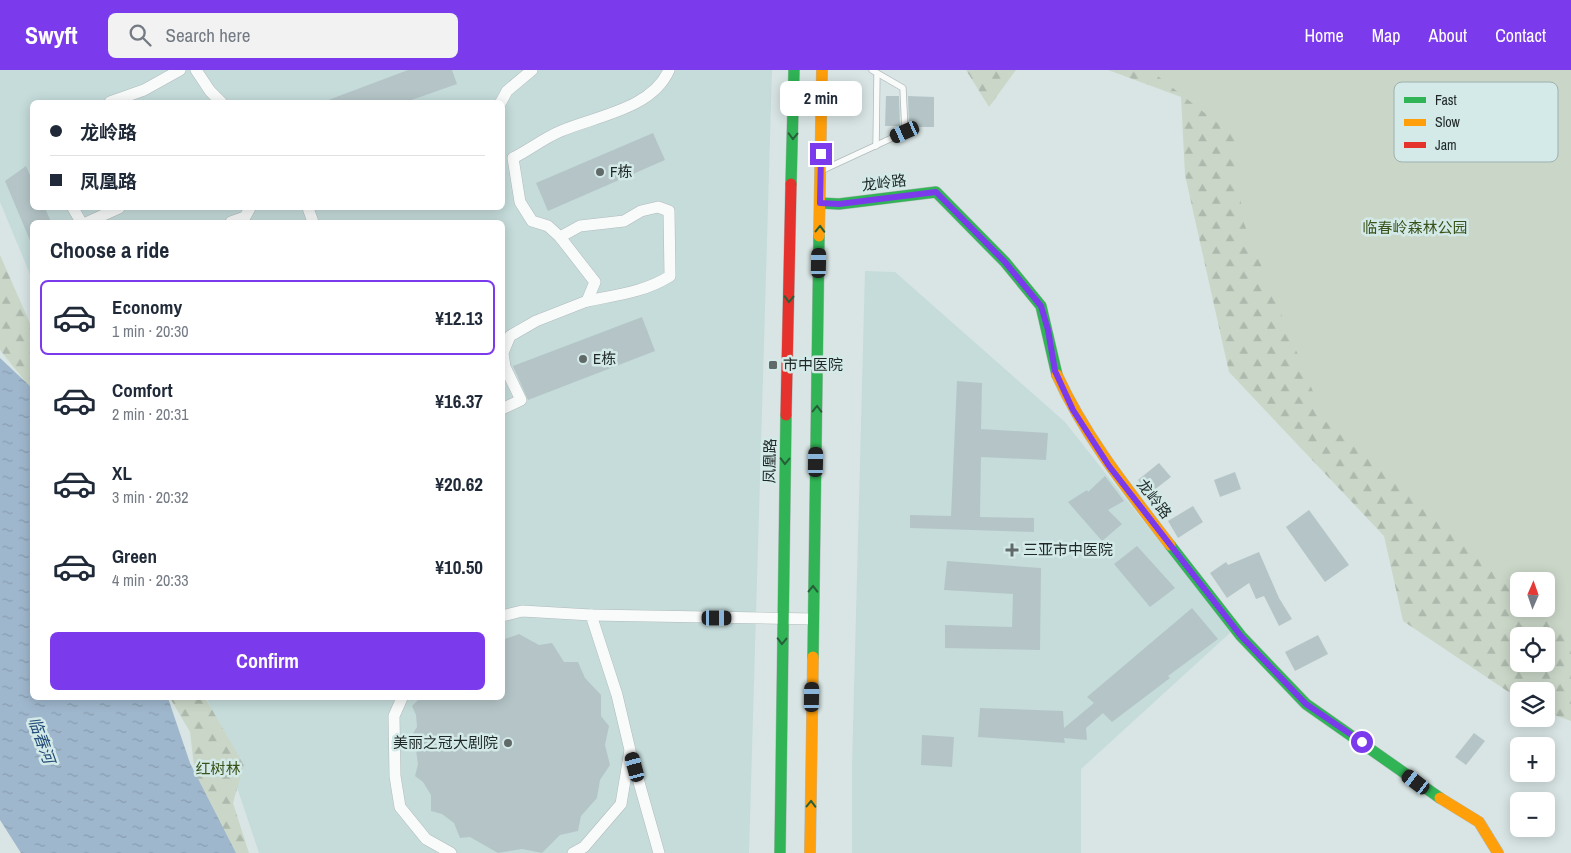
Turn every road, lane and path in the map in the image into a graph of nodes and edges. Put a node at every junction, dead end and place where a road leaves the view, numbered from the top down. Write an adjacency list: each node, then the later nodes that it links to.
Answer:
1 (180, 70): 8 (street)
2 (196, 70): 9 (street)
3 (532, 70): 10 (street)
4 (669, 70): 18 (street)
5 (794, 70): 25 (main road, 凤凰路, one-way to 25)
6 (822, 70): 12 (main road)
7 (875, 72): 11 (lane); 11 (lane)
8 (116, 100)
9 (220, 100)
10 (502, 100)
11 (876, 146): 12 (lane)
12 (821, 170): 13 (main road)
13 (820, 203): 26 (main road, one-way to 13); 36 (main road, 龙岭路)
14 (115, 210): 16 (street)
15 (249, 210): 17 (street)
16 (92, 220)
17 (237, 220)
18 (560, 237): 19 (street); 19 (street)
19 (587, 300): 20 (street)
20 (505, 350)
21 (505, 367): 22 (street)
22 (505, 408)
23 (505, 615): 24 (street)
24 (591, 615): 25 (street); 28 (street)
25 (782, 619): 26 (street); 34 (main road, 凤凰路, one-way to 34)
26 (813, 619): 35 (main road, one-way to 26)
27 (401, 700): 29 (street)
28 (630, 750): 32 (street); 33 (street)
29 (426, 839): 30 (street); 31 (street)
30 (431, 853)
31 (451, 853)
32 (573, 853)
33 (659, 853)
34 (780, 853)
35 (810, 853)
36 (1498, 853)

